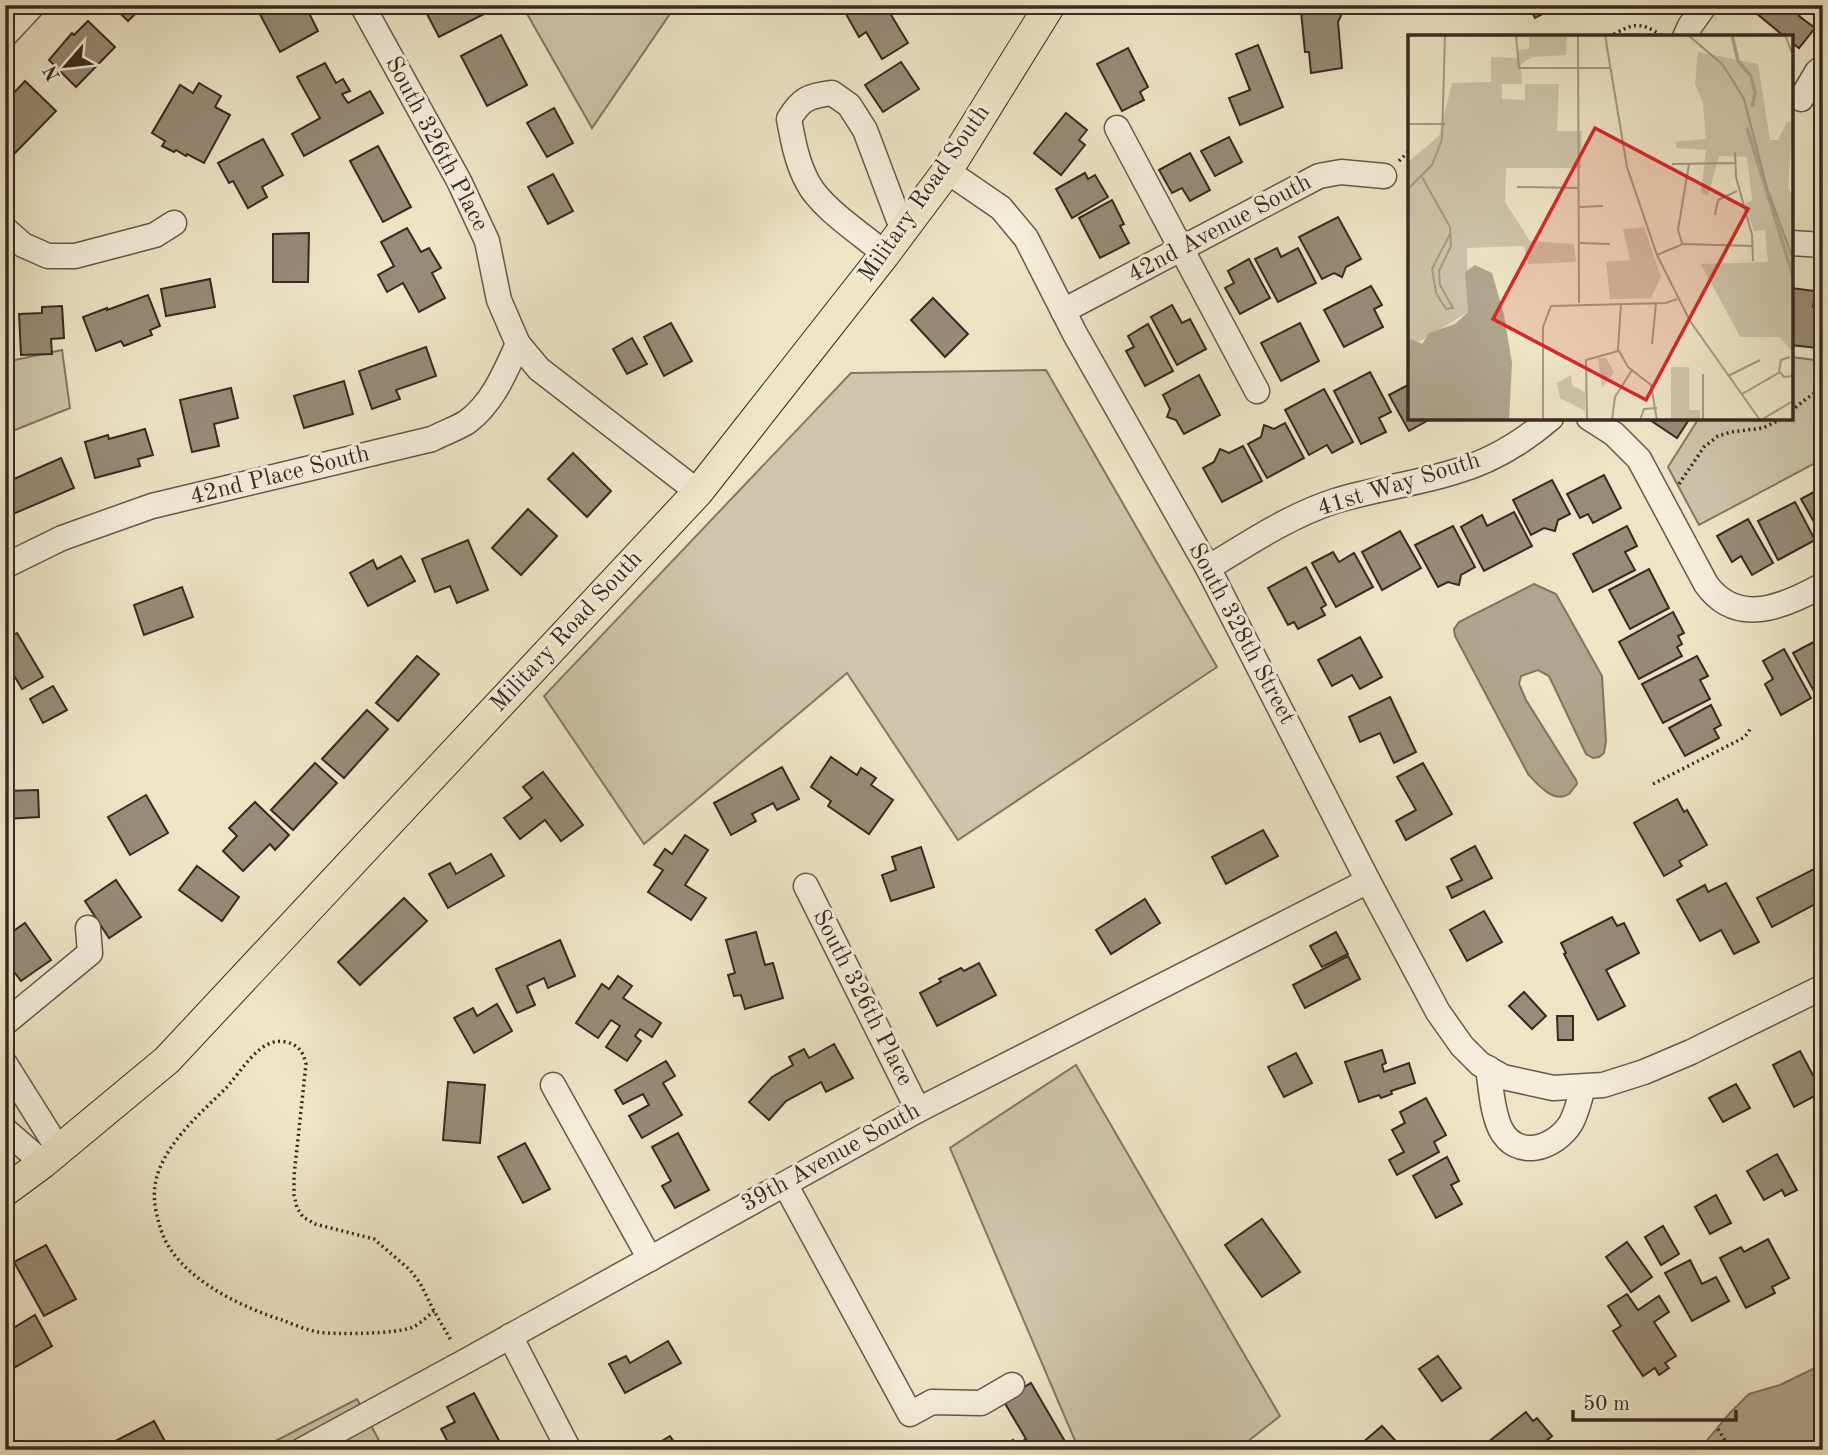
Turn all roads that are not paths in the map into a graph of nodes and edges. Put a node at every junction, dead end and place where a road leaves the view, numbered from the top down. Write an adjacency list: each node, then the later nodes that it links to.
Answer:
1 (33, 5): 6 (street)
2 (362, 5): 19 (street, South 326th Place)
3 (1050, 5): 10 (main road, Military Road South)
4 (1705, 5): 5 (street)
5 (1686, 35)
6 (5, 36)
7 (1823, 67): 8 (street)
8 (1801, 99)
9 (1117, 128): 17 (street)
10 (947, 171): 14 (main road, Military Road South); 18 (street, South 328th Street)
11 (1384, 176): 17 (street, 42nd Avenue South)
12 (174, 223): 13 (street)
13 (5, 229)
14 (894, 242): 14 (street); 23 (main road, Military Road South)
15 (1793, 243): 16 (street)
16 (1823, 245)
17 (1181, 249): 18 (street, 42nd Avenue South); 20 (street)
18 (1063, 311): 25 (street, South 328th Street)
19 (518, 344): 23 (street, South 326th Place); 24 (street, 42nd Place South)
20 (1257, 391)
21 (1548, 420): 25 (street, 41st Way South)
22 (1592, 420): 26 (street)
23 (698, 492): 38 (main road, Military Road South)
24 (5, 566)
25 (1208, 568): 27 (street, South 328th Street)
26 (1823, 584)
27 (1368, 881): 33 (street, South 328th Street); 36 (street, 39th Avenue South)
28 (806, 886): 36 (street, South 326th Place)
29 (88, 928): 31 (street)
30 (1823, 987): 35 (street, South 328th Street)
31 (5, 1023)
32 (5, 1064): 38 (street)
33 (1488, 1068): 35 (street, South 328th Street); 35 (street)
34 (553, 1085): 41 (street)
35 (1583, 1087)
36 (918, 1110): 39 (street, 39th Avenue South)
37 (5, 1130): 38 (street)
38 (51, 1157): 40 (main road, Military Road South)
39 (785, 1184): 41 (street, 39th Avenue South); 43 (street)
40 (5, 1191)
41 (650, 1259): 42 (street, 39th Avenue South)
42 (510, 1336): 44 (street, 39th Avenue South); 45 (street)
43 (1012, 1385)
44 (302, 1450)
45 (569, 1450)

